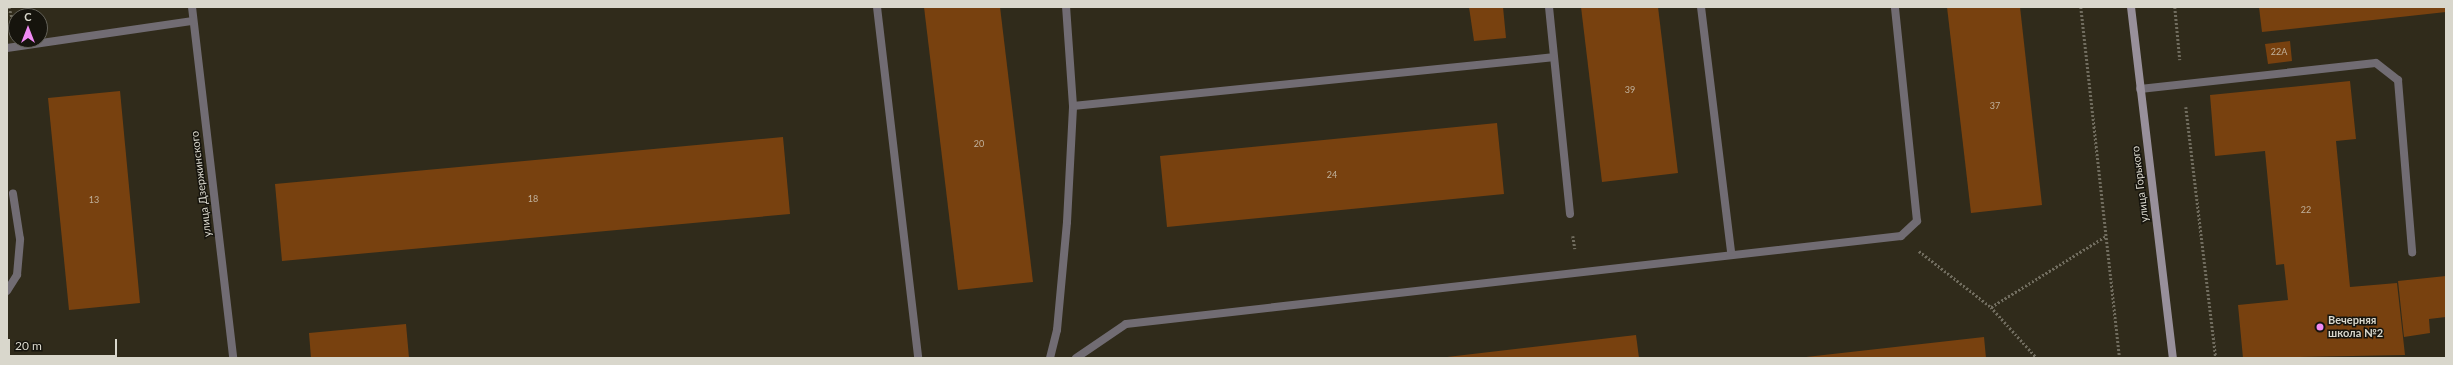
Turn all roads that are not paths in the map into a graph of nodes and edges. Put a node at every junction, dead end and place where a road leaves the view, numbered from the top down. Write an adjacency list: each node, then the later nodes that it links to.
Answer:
1 (192, 7): 8 (street, улица Дзержинского)
2 (877, 7): 19 (street)
3 (1066, 7): 12 (street)
4 (1549, 7): 10 (street)
5 (1701, 7): 16 (street)
6 (1895, 7): 16 (street)
7 (2131, 7): 11 (main road, улица Горького)
8 (193, 21): 9 (street); 18 (street, улица Дзержинского)
9 (7, 48)
10 (1553, 57): 12 (street); 14 (street)
11 (2140, 89): 15 (street); 22 (main road, улица Горького)
12 (1073, 106): 20 (street)
13 (13, 194): 17 (street)
14 (1570, 214)
15 (2412, 252)
16 (1731, 253): 21 (street)
17 (7, 291)
18 (233, 358)
19 (918, 358)
20 (1050, 358)
21 (1076, 358)
22 (2173, 358)

